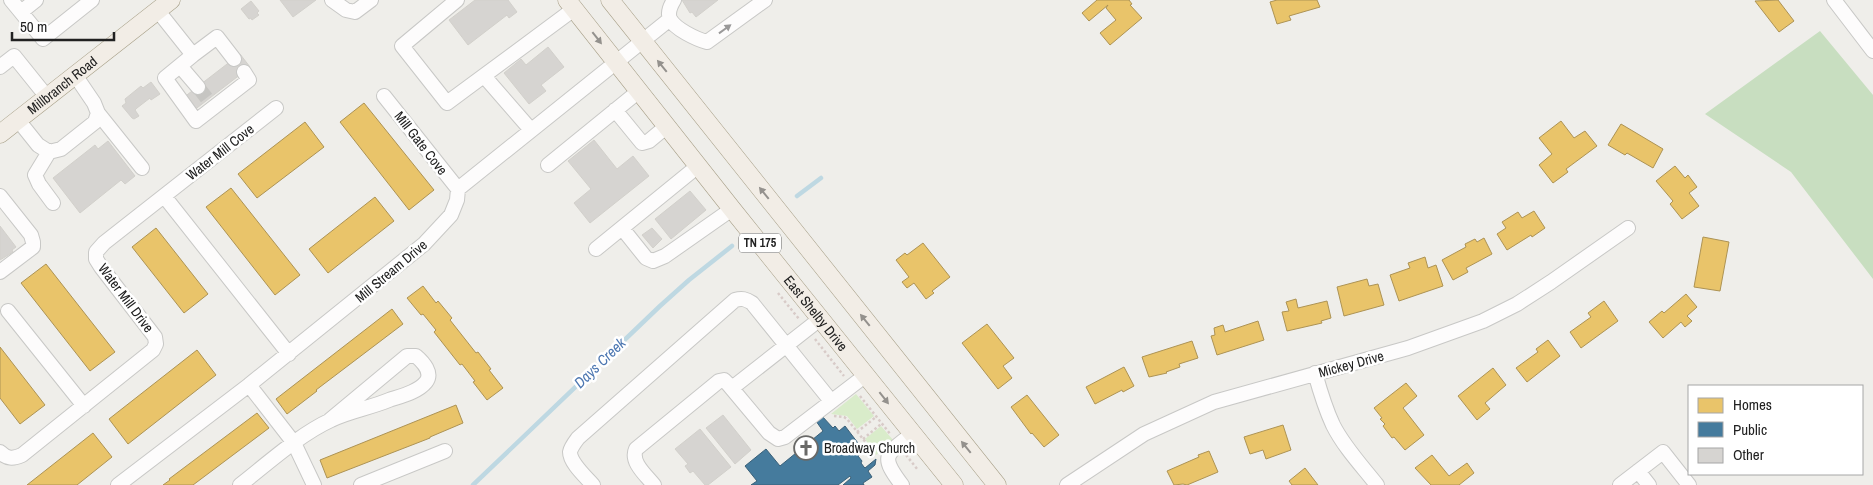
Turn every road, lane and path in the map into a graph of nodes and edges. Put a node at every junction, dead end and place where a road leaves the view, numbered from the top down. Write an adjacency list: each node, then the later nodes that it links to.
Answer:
1 (11, 0): 13 (street)
2 (36, 0): 13 (street)
3 (92, 0): 13 (street)
4 (332, 0): 5 (street)
5 (371, 0)
6 (457, 0): 24 (street)
7 (674, 0): 14 (street)
8 (764, 0): 14 (street, one-way to 8)
9 (1834, 0): 16 (street)
10 (612, 1): 15 (main road, TN 175)
11 (164, 5): 17 (street); 23 (main road, Millbranch Road)
12 (571, 5): 19 (main road, East Shelby Drive / TN 175, one-way to 19); 24 (street)
13 (21, 12)
14 (670, 19): 15 (street)
15 (642, 41): 19 (street); 79 (main road, TN 175, one-way to 15)
16 (1873, 51)
17 (193, 55): 18 (street); 20 (street)
18 (234, 59)
19 (616, 62): 26 (main road, East Shelby Drive / TN 175); 34 (street)
20 (180, 66): 22 (street); 25 (street)
21 (0, 67): 28 (street)
22 (244, 72)
23 (75, 75): 28 (main road, Millbranch Road); 31 (street)
24 (484, 76): 34 (street)
25 (198, 87)
26 (639, 91): 30 (street); 33 (main road, East Shelby Drive / TN 175)
27 (384, 96): 40 (street, Mill Gate Cove)
28 (47, 97): 32 (main road, Millbranch Road)
29 (276, 108): 42 (street, Water Mill Cove)
30 (616, 110): 33 (street); 37 (street)
31 (98, 113): 36 (street); 39 (street)
32 (18, 120): 35 (main road, Millbranch Road); 36 (street)
33 (667, 126): 38 (main road, East Shelby Drive / TN 175)
34 (531, 130): 40 (street)
35 (0, 134)
36 (49, 152): 43 (street)
37 (548, 165)
38 (698, 166): 44 (main road, East Shelby Drive / TN 175); 45 (street)
39 (142, 168)
40 (458, 189): 52 (street, Mill Stream Drive)
41 (0, 196): 48 (street)
42 (164, 196): 52 (street); 58 (street, Water Mill Drive)
43 (53, 203)
44 (732, 209): 45 (street); 50 (main road, East Shelby Drive / TN 175)
45 (622, 228): 47 (street)
46 (1628, 228): 53 (street, Mickey Drive)
47 (596, 249)
48 (0, 272)
49 (8, 311): 58 (street)
50 (820, 319): 51 (street); 54 (main road, East Shelby Drive / TN 175)
51 (787, 345): 56 (street); 57 (street); 75 (street)
52 (288, 354): 55 (street, Mill Stream Drive)
53 (1315, 373): 80 (street, Mickey Drive); 81 (street)
54 (866, 375): 57 (street); 64 (main road, East Shelby Drive / TN 175, one-way to 64)
55 (249, 385): 66 (street); 71 (street, Mill Stream Drive)
56 (732, 388): 57 (street); 76 (street)
57 (831, 401)
58 (84, 406): 68 (street, Water Mill Drive)
59 (826, 415): 63 (path)
60 (876, 417): 63 (path)
61 (330, 420): 61 (street); 66 (street)
62 (882, 423): 65 (path)
63 (858, 432): 65 (path)
64 (912, 434): 77 (street); 78 (main road, East Shelby Drive / TN 175)
65 (863, 439): 69 (path)
66 (294, 443): 72 (street); 73 (street)
67 (445, 451): 74 (street)
68 (0, 452)
69 (874, 457)
70 (1638, 471): 82 (street); 83 (street); 84 (street)
71 (118, 485)
72 (240, 485)
73 (314, 485)
74 (361, 485)
75 (593, 485)
76 (654, 485)
77 (902, 485)
78 (954, 485)
79 (997, 485)
80 (1067, 485)
81 (1377, 485)
82 (1620, 485)
83 (1650, 485)
84 (1688, 485)

